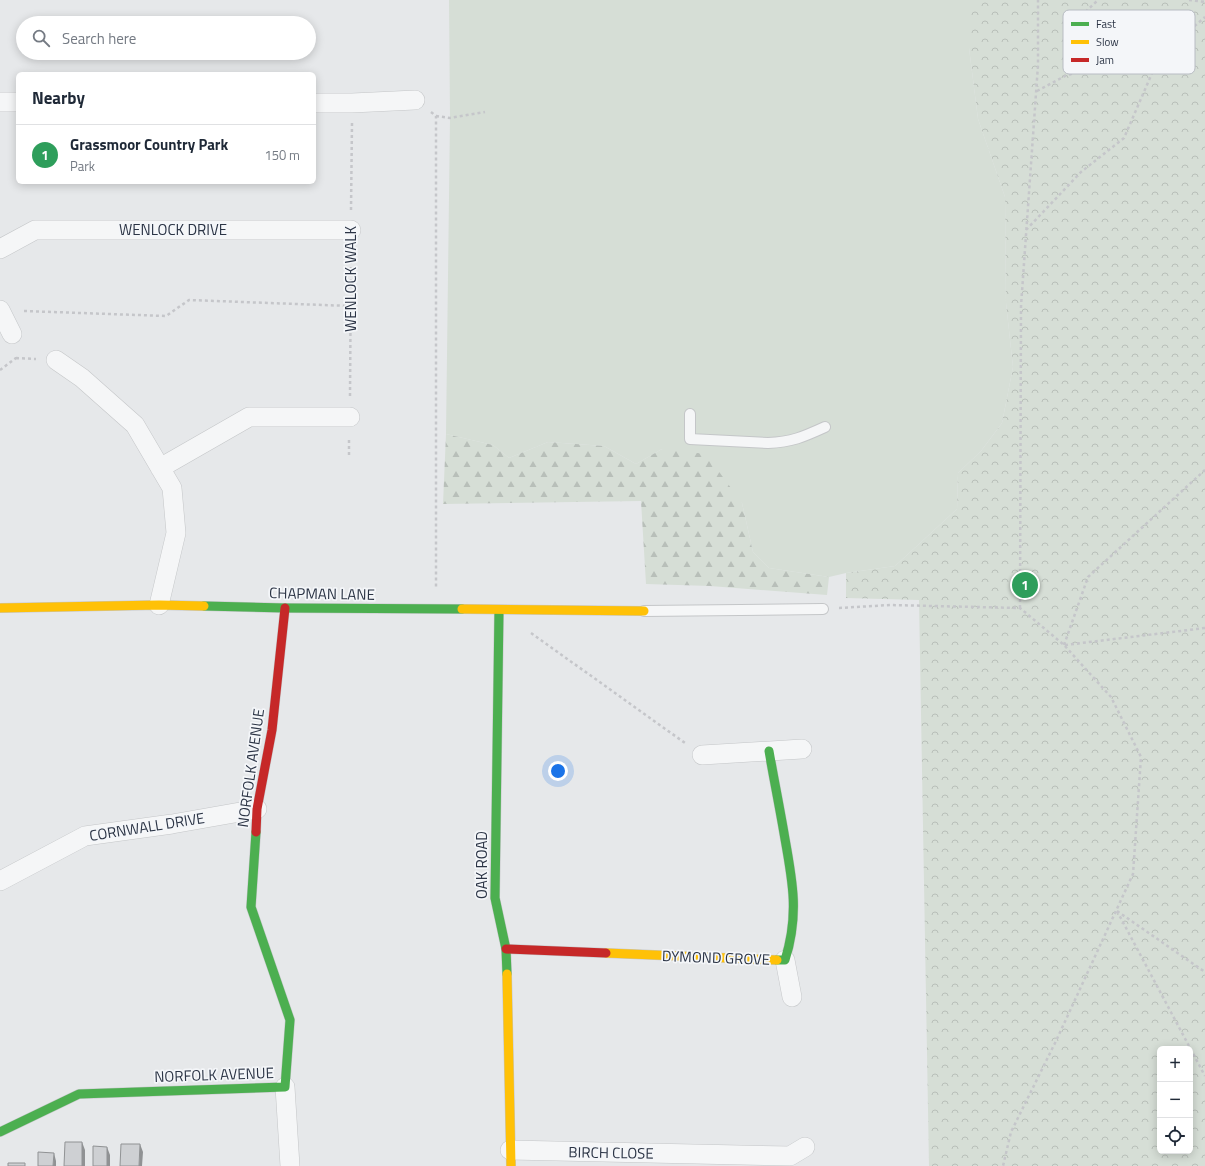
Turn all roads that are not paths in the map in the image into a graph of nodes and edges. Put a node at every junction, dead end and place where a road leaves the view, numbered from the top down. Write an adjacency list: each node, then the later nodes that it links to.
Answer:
1 (415, 100): 4 (street)
2 (0, 102): 3 (street)
3 (16, 102)
4 (316, 103)
5 (351, 230): 6 (street, WENLOCK DRIVE)
6 (0, 249)
7 (0, 310): 8 (street)
8 (12, 334)
9 (56, 360): 13 (street)
10 (690, 414): 12 (lane)
11 (350, 417): 13 (street)
12 (825, 427)
13 (160, 468): 14 (street)
14 (159, 605): 15 (street, CHAPMAN LANE); 16 (street, CHAPMAN LANE)
15 (0, 608)
16 (285, 608): 18 (street, CHAPMAN LANE); 23 (street, NORFOLK AVENUE)
17 (823, 609): 19 (lane)
18 (499, 610): 19 (street, CHAPMAN LANE); 25 (street, OAK ROAD)
19 (644, 611)
20 (802, 749): 21 (street)
21 (769, 751): 22 (street); 26 (street, DYMOND GROVE)
22 (702, 755)
23 (257, 809): 24 (street, CORNWALL DRIVE); 28 (street, NORFOLK AVENUE)
24 (0, 881)
25 (506, 949): 26 (street, DYMOND GROVE); 31 (street, OAK ROAD)
26 (785, 960): 27 (street)
27 (792, 998)
28 (285, 1087): 29 (street, NORFOLK AVENUE); 32 (street)
29 (0, 1132)
30 (805, 1147): 31 (street, BIRCH CLOSE)
31 (511, 1158)
32 (290, 1166)

